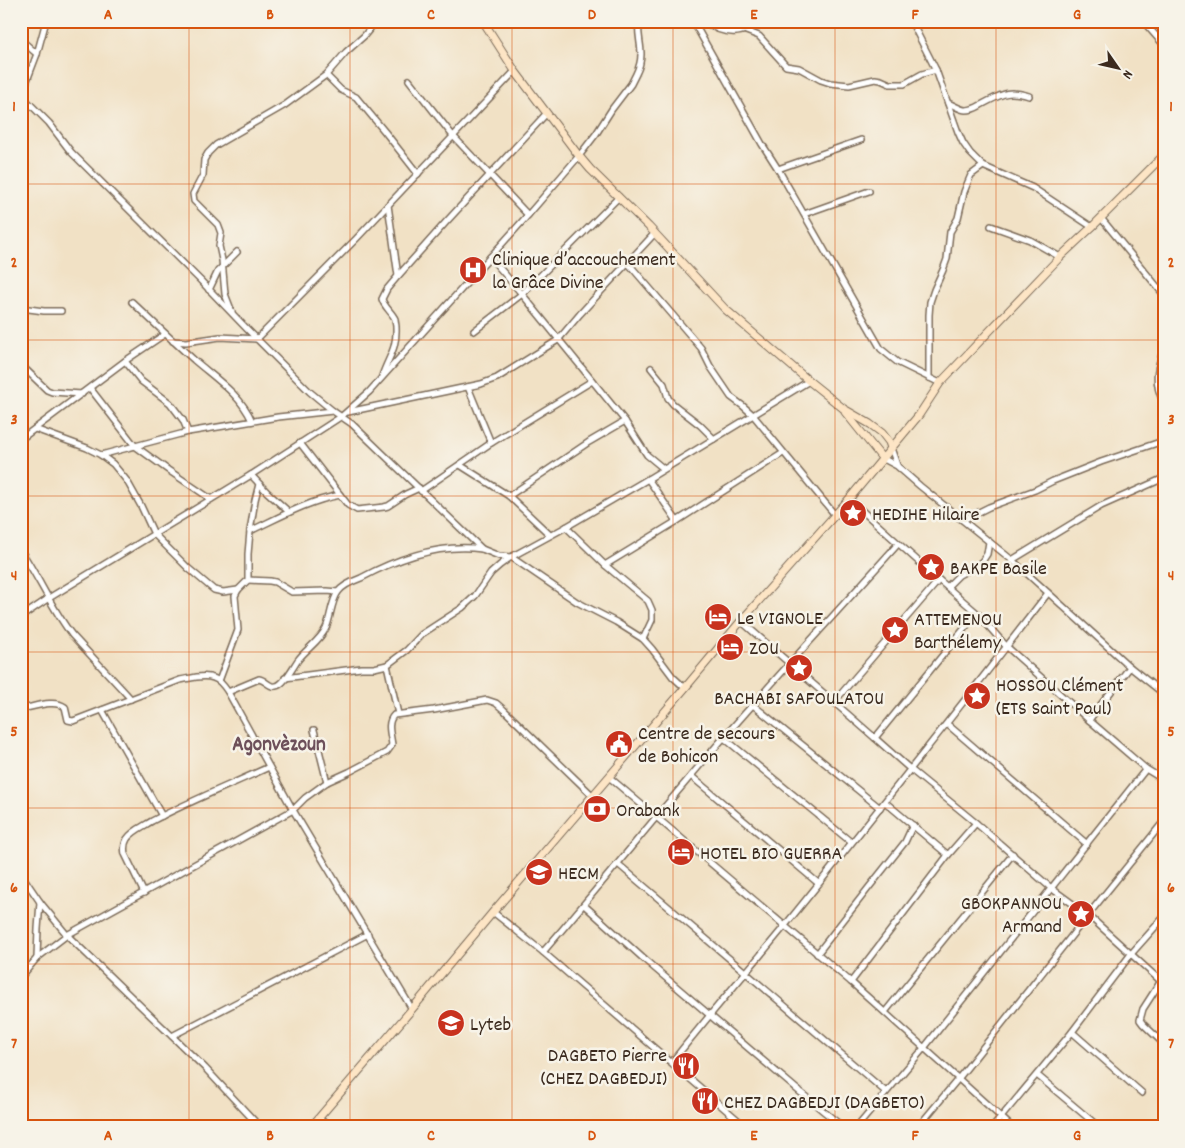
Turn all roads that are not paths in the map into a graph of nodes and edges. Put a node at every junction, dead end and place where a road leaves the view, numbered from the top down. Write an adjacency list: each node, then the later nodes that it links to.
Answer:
1 (46, 21): 13 (street)
2 (374, 21): 16 (street)
3 (483, 21): 15 (street)
4 (639, 21): 25 (street)
5 (693, 21): 27 (street)
6 (702, 21): 10 (street)
7 (768, 21): 10 (street)
8 (912, 21): 14 (street)
9 (1145, 22): 12 (street)
10 (746, 31): 14 (street)
11 (21, 40): 13 (street)
12 (1164, 45)
13 (37, 54): 18 (street)
14 (936, 70): 20 (street)
15 (515, 71): 21 (street); 22 (street)
16 (326, 75): 28 (street); 43 (street)
17 (408, 80): 22 (street)
18 (21, 95): 45 (street)
19 (1029, 96): 20 (street)
20 (948, 103): 26 (street)
21 (546, 114): 25 (street); 29 (street)
22 (453, 136): 28 (street); 29 (street)
23 (861, 140): 27 (street)
24 (1164, 155): 35 (street)
25 (579, 156): 31 (street); 34 (street)
26 (984, 166): 37 (street); 62 (street)
27 (778, 169): 33 (street)
28 (418, 174): 32 (street)
29 (489, 175): 34 (street); 44 (street)
30 (869, 191): 33 (street)
31 (618, 197): 38 (street); 46 (street)
32 (388, 205): 44 (street); 54 (street)
33 (804, 214): 62 (street)
34 (528, 215): 40 (street)
35 (1101, 218): 37 (street); 47 (street)
36 (991, 226): 41 (street)
37 (1092, 227): 41 (street)
38 (655, 233): 42 (street); 64 (street)
39 (237, 252): 43 (street)
40 (490, 257): 46 (street); 61 (street)
41 (1060, 257): 65 (street)
42 (628, 263): 55 (street); 73 (street)
43 (222, 267): 45 (street); 51 (street)
44 (398, 276): 61 (street)
45 (210, 290): 51 (street)
46 (522, 294): 52 (street); 55 (street)
47 (1164, 295)
48 (132, 302): 53 (street)
49 (21, 308): 50 (street)
50 (61, 310)
51 (232, 314): 54 (street)
52 (474, 331)
53 (165, 334): 56 (street); 58 (street)
54 (257, 339): 56 (street); 71 (street)
55 (558, 340): 63 (street); 66 (street)
56 (173, 341): 75 (street)
57 (1164, 348): 69 (street)
58 (125, 362): 67 (street); 78 (street)
59 (21, 365): 68 (street)
60 (651, 368): 80 (street)
61 (381, 378): 72 (street)
62 (929, 378): 65 (street)
63 (592, 380): 76 (street); 82 (street)
64 (809, 381): 70 (street); 73 (street)
65 (940, 383): 85 (street)
66 (468, 387): 72 (street); 82 (street)
67 (90, 388): 68 (street); 84 (street)
68 (82, 394): 77 (street)
69 (1164, 402)
70 (844, 409): 85 (street); 88 (street)
71 (332, 411): 74 (street); 75 (street)
72 (347, 412): 74 (street)
73 (753, 415): 80 (street); 86 (street)
74 (342, 416): 81 (street); 96 (street)
75 (252, 421): 78 (street)
76 (625, 421): 91 (street); 98 (street)
77 (35, 429): 79 (street); 87 (street)
78 (188, 432): 84 (street)
79 (21, 439)
80 (714, 440): 91 (street)
81 (300, 443): 92 (street); 97 (street)
82 (491, 443): 89 (street)
83 (1164, 444): 103 (street)
84 (136, 446): 87 (street); 99 (street)
85 (891, 448): 88 (street); 90 (street)
86 (783, 453): 102 (street); 104 (street)
87 (102, 455): 107 (street)
88 (882, 458): 90 (street); 100 (street)
89 (460, 465): 96 (street); 98 (street)
90 (897, 466): 103 (street)
91 (664, 469): 94 (street)
92 (251, 475): 95 (street); 99 (street)
93 (1164, 478): 114 (street)
94 (648, 479): 104 (street); 105 (street)
95 (259, 484): 101 (street); 106 (street)
96 (420, 490): 97 (street); 111 (street)
97 (340, 495): 101 (street)
98 (508, 496): 108 (street)
99 (211, 499): 107 (street)
100 (849, 499): 102 (street); 110 (street)
101 (289, 512): 106 (street)
102 (835, 515): 125 (street)
103 (963, 520): 109 (street)
104 (677, 521): 115 (street)
105 (566, 527): 108 (street); 115 (street)
106 (250, 531): 116 (street)
107 (154, 534): 119 (street); 122 (street)
108 (550, 535): 113 (street)
109 (989, 542): 114 (street); 118 (street)
110 (898, 544): 117 (street); 128 (street)
111 (482, 549): 113 (street); 120 (street)
112 (21, 551): 122 (street)
113 (511, 557): 126 (street); 129 (street)
114 (1012, 560): 121 (street)
115 (605, 565): 126 (street)
116 (248, 580): 119 (street); 120 (street)
117 (939, 580): 118 (street); 137 (street)
118 (947, 587): 123 (street)
119 (238, 590): 132 (street)
120 (338, 592): 131 (street)
121 (1048, 593): 127 (street); 130 (street)
122 (49, 598): 124 (street); 136 (street)
123 (977, 613): 127 (street); 146 (street)
124 (21, 617)
125 (741, 621): 128 (street); 133 (street)
126 (643, 639): 133 (street)
127 (1006, 646): 142 (street); 143 (street)
128 (789, 664): 137 (street); 138 (street)
129 (387, 665): 131 (street); 141 (street)
130 (1130, 667): 135 (street); 142 (street)
131 (285, 678): 134 (street)
132 (219, 681): 134 (street); 136 (street)
133 (685, 688): 151 (street)
134 (228, 692): 147 (street)
135 (1164, 694)
136 (131, 699): 140 (street)
137 (834, 702): 146 (street)
138 (753, 705): 145 (street); 156 (street)
139 (21, 709): 140 (street)
140 (102, 710): 158 (street)
141 (398, 714): 153 (street); 154 (street)
142 (1088, 720): 149 (street)
143 (947, 724): 148 (street); 164 (street)
144 (314, 730): 153 (street)
145 (724, 738): 150 (street); 163 (street)
146 (875, 738): 148 (street)
147 (269, 767): 157 (street); 158 (street)
148 (910, 769): 155 (street); 161 (street)
149 (1146, 769): 152 (street); 164 (street)
150 (692, 776): 159 (street); 169 (street)
151 (609, 777): 154 (street); 159 (street)
152 (1164, 780)
153 (326, 782): 157 (street)
154 (593, 796): 174 (street)
155 (885, 802): 156 (street); 162 (street)
156 (880, 808): 163 (street)
157 (293, 810): 171 (street); 180 (street)
158 (162, 816): 171 (street)
159 (656, 817): 167 (street); 178 (street)
160 (1164, 820): 175 (street)
161 (976, 823): 165 (street); 166 (street)
162 (913, 826): 166 (street); 183 (street)
163 (851, 842): 169 (street)
164 (1087, 844): 170 (street)
165 (1013, 854): 170 (street); 191 (street)
166 (948, 855): 188 (street)
167 (618, 864): 173 (street); 186 (street)
168 (21, 874): 172 (street)
169 (818, 883): 178 (street)
170 (1051, 888): 175 (street); 196 (street)
171 (144, 893): 181 (street)
172 (40, 902): 181 (street); 185 (street)
173 (584, 905): 182 (street); 192 (street)
174 (493, 912): 182 (street); 190 (street)
175 (1088, 915): 184 (street); 199 (street)
176 (1164, 917): 177 (street)
177 (1159, 923): 179 (street); 184 (street)
178 (784, 926): 183 (street); 186 (street)
179 (1164, 928)
180 (368, 934): 190 (street); 194 (street)
181 (67, 936): 185 (street); 194 (street)
182 (543, 952): 197 (street)
183 (817, 954): 188 (street)
184 (1132, 954): 189 (street); 193 (street)
185 (37, 958): 187 (street)
186 (746, 973): 192 (street); 200 (street)
187 (21, 977)
188 (851, 982): 191 (street)
189 (1162, 983): 195 (street)
190 (412, 1009): 202 (street)
191 (884, 1012): 196 (street)
192 (710, 1014): 197 (street); 208 (street)
193 (1072, 1032): 198 (street); 201 (street)
194 (172, 1036): 204 (street)
195 (1164, 1044)
196 (924, 1048): 199 (street); 200 (street)
197 (672, 1062): 207 (street)
198 (1037, 1075): 203 (street); 213 (street)
199 (958, 1079): 203 (street); 210 (street)
200 (886, 1092): 209 (street)
201 (1142, 1093)
202 (319, 1118): 205 (street); 206 (street)
203 (1001, 1118): 211 (street); 212 (street)
204 (260, 1127)
205 (311, 1127)
206 (329, 1127)
207 (746, 1127)
208 (843, 1127)
209 (857, 1127)
210 (918, 1127)
211 (993, 1127)
212 (1012, 1127)
213 (1099, 1127)

